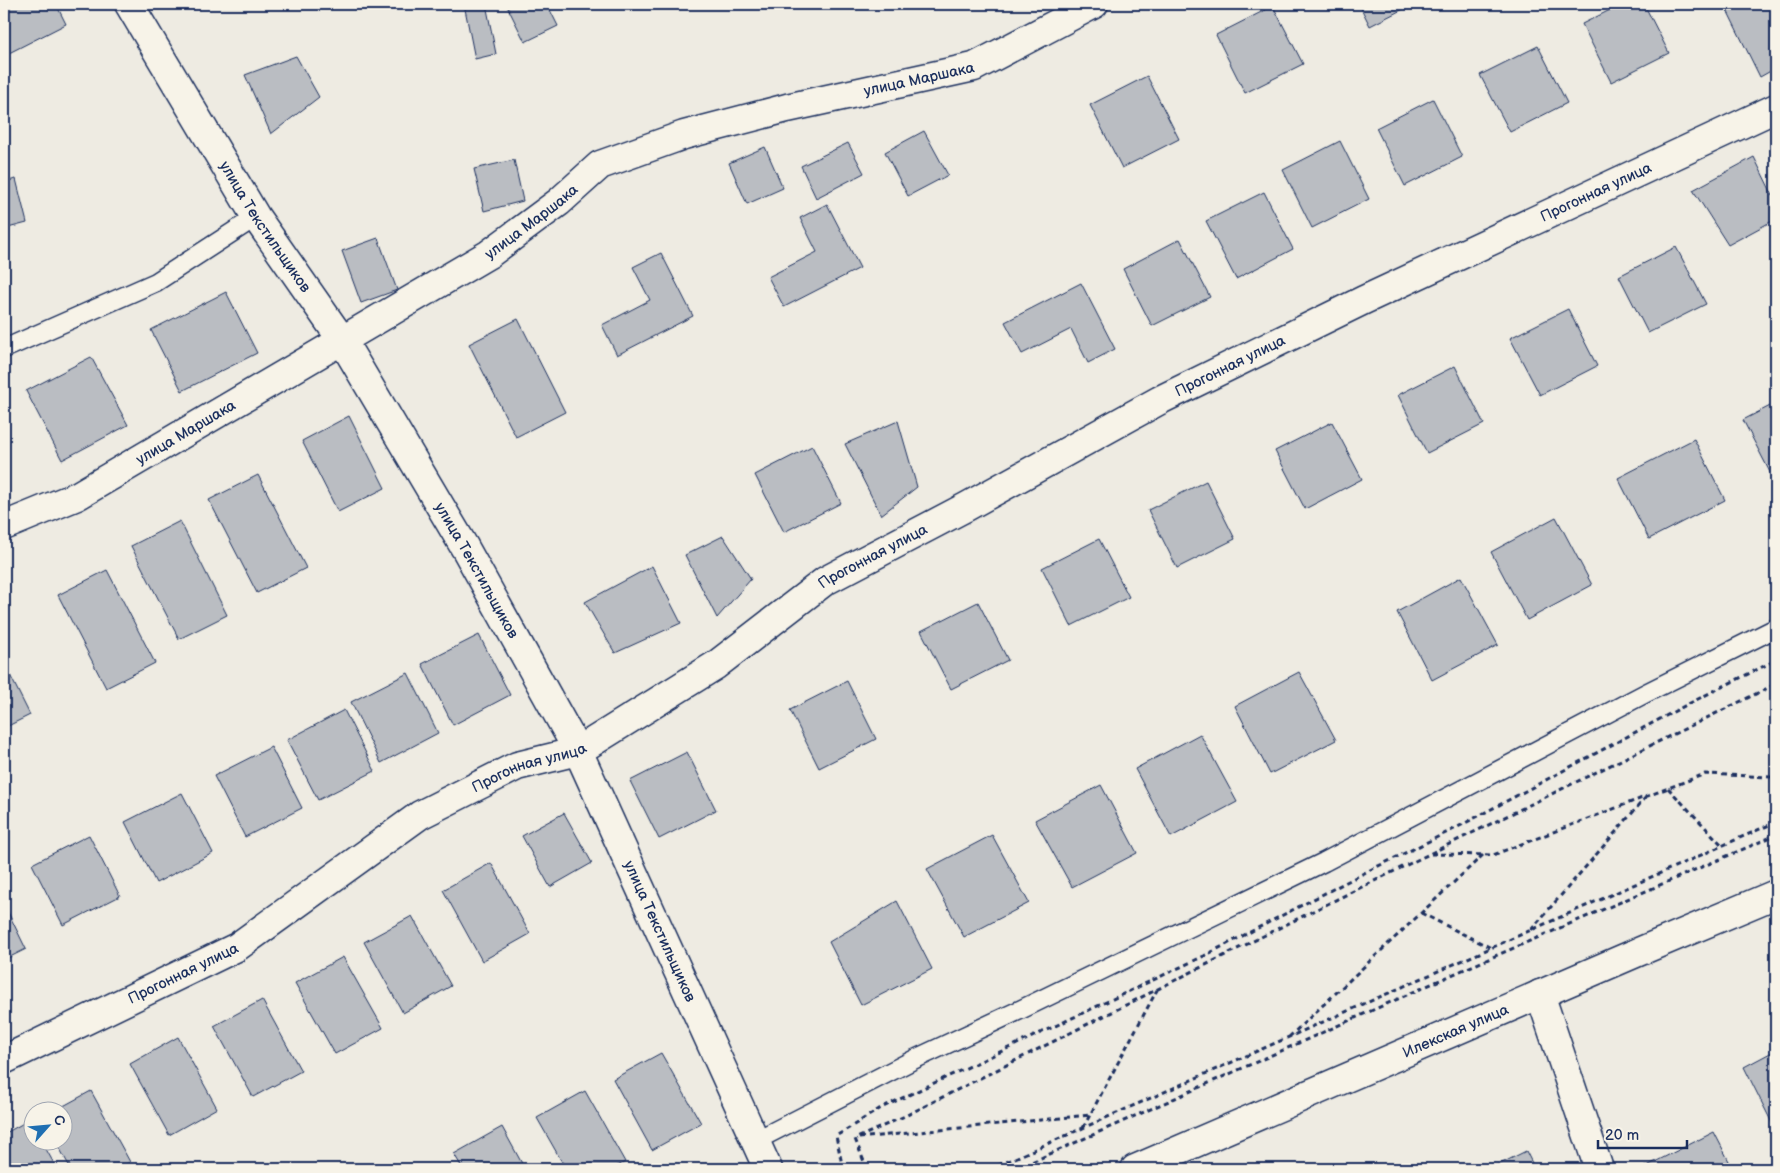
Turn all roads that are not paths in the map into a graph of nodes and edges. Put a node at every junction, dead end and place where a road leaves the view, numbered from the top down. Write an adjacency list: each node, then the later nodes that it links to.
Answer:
1 (129, 4): 4 (street, улица Текстильщиков)
2 (1094, 4): 5 (street, улица Маршака)
3 (1776, 108): 9 (street, Прогонная улица)
4 (256, 217): 5 (street, улица Текстильщиков); 6 (lane)
5 (342, 340): 7 (street, улица Маршака); 9 (street, улица Текстильщиков)
6 (4, 348)
7 (4, 526)
8 (1776, 628): 13 (lane)
9 (578, 751): 12 (street, Прогонная улица); 13 (street, улица Текстильщиков)
10 (1776, 894): 11 (street, Илекская улица)
11 (1540, 994): 15 (street, Илекская улица); 16 (street)
12 (4, 1060)
13 (755, 1142): 14 (street, улица Текстильщиков)
14 (768, 1169)
15 (1135, 1169)
16 (1599, 1169)

